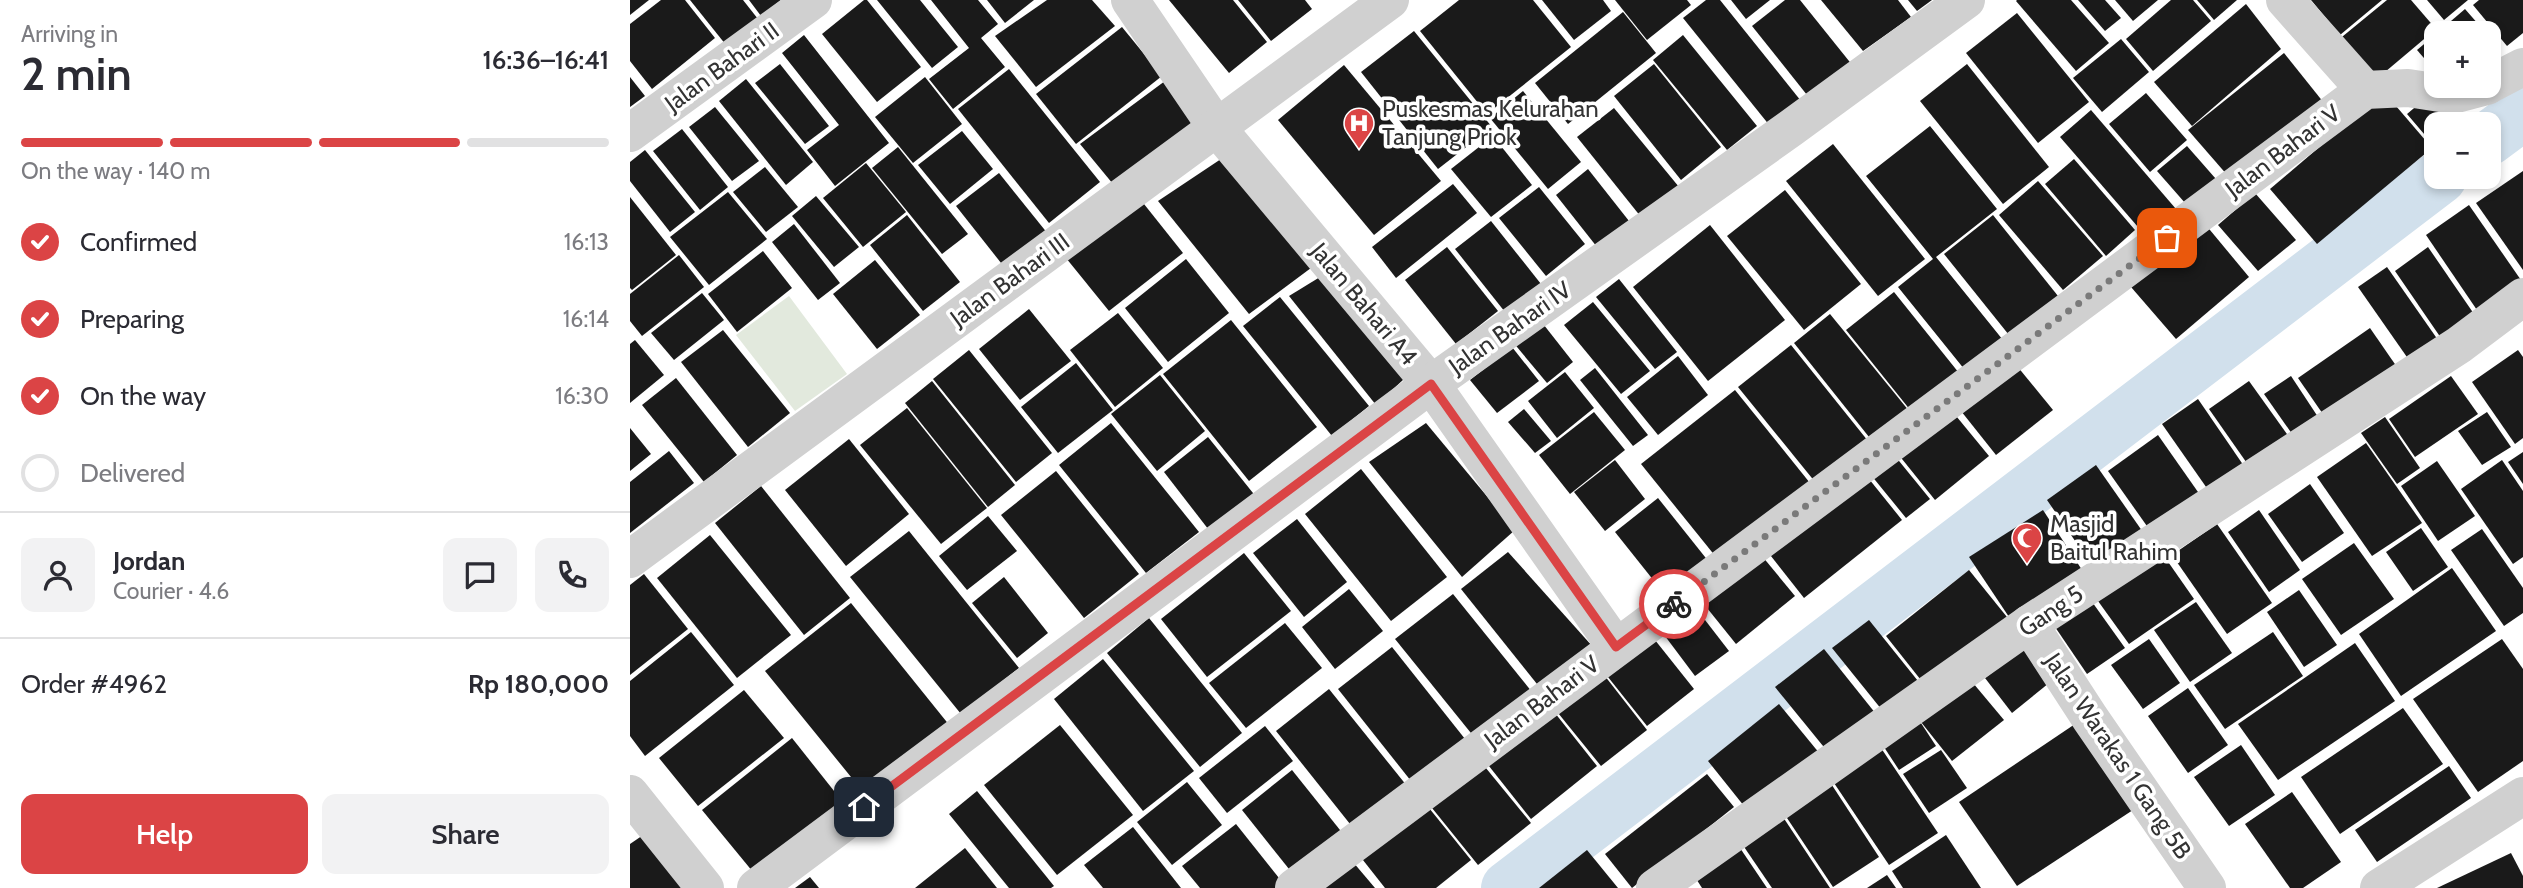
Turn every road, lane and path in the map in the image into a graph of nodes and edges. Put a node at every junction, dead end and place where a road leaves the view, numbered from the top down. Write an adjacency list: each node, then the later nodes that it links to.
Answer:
1 (813, 0): 11 (street, Jalan Bahari II)
2 (1130, 0): 10 (street, Jalan Bahari A4)
3 (1390, 0): 10 (street, Jalan Bahari III)
4 (1966, 0): 13 (street, Jalan Bahari IV)
5 (2285, 0): 8 (street)
6 (2523, 67): 7 (street, Jalan Bahari V)
7 (2501, 78)
8 (2365, 90): 9 (street, Jalan Bahari V); 16 (street, Jalan Bahari V)
9 (2424, 90)
10 (1217, 128): 13 (street, Jalan Bahari A4); 14 (street, Jalan Bahari III)
11 (630, 133)
12 (2523, 297): 15 (street, Gang 5)
13 (1431, 384): 16 (street, Jalan Bahari A4); 20 (street, Jalan Bahari IV)
14 (630, 559)
15 (2029, 624): 22 (street, Gang 5); 23 (street, Jalan Warakas 1 Gang 5B)
16 (1616, 647): 21 (street, Jalan Bahari V)
17 (630, 794): 19 (street)
18 (2519, 809): 24 (street)
19 (705, 888)
20 (755, 888)
21 (1294, 888)
22 (1655, 888)
23 (2207, 888)
24 (2379, 888)

